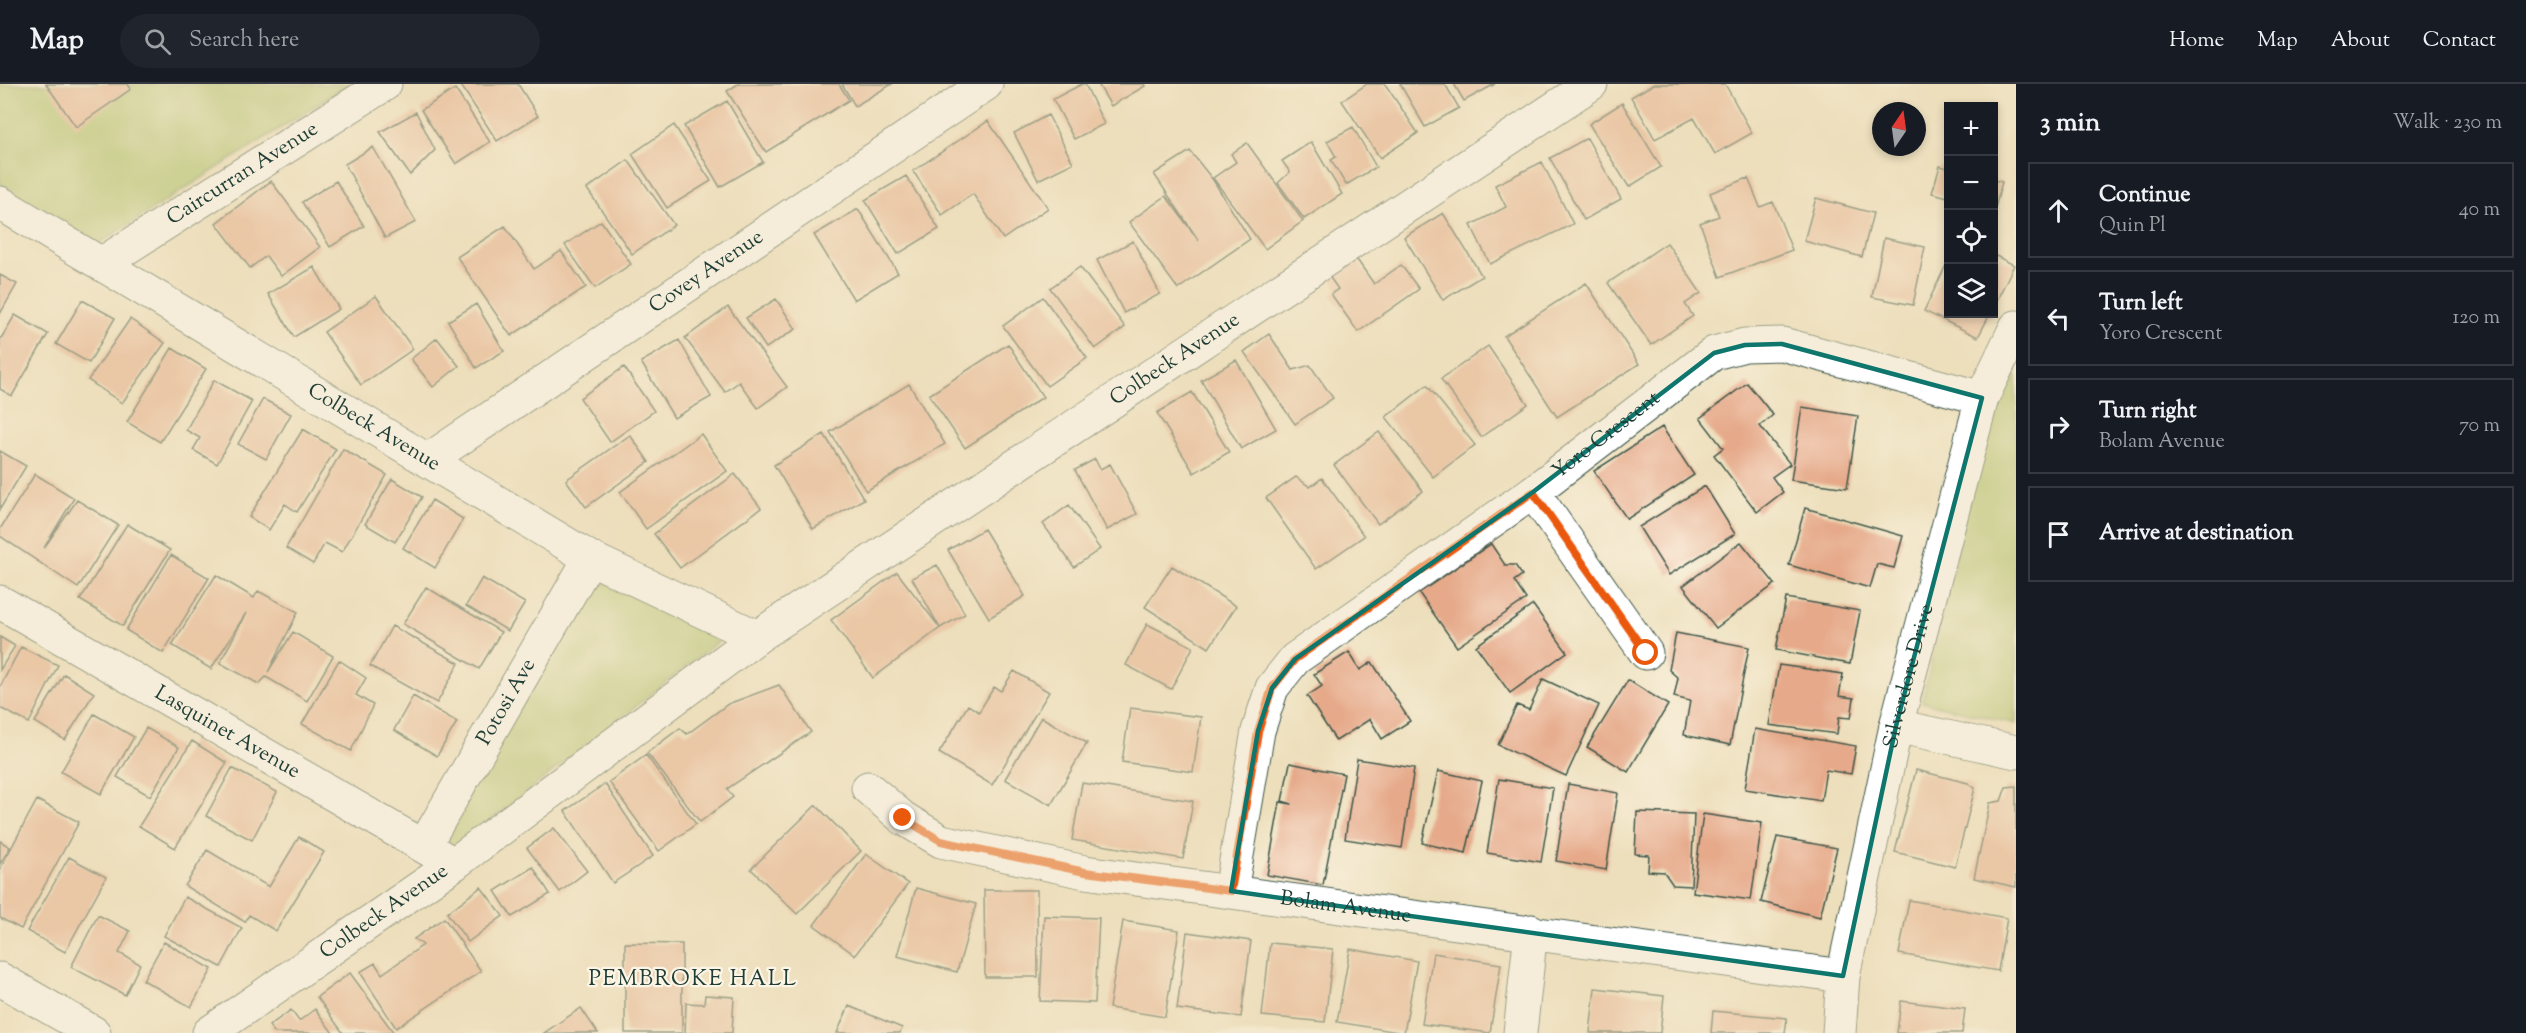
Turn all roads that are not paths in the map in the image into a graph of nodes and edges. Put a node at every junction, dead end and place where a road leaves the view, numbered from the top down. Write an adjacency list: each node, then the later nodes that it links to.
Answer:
1 (385, 84): 5 (street, Caircurran Avenue)
2 (986, 84): 8 (street, Covey Avenue)
3 (1591, 84): 12 (street, Colbeck Avenue)
4 (0, 203): 5 (street, Colbeck Avenue)
5 (101, 264): 8 (street, Colbeck Avenue)
6 (2016, 327): 7 (street, Silverdore Drive)
7 (1982, 398): 9 (street, Yoro Crescent); 14 (street, Silverdore Drive)
8 (428, 460): 10 (street, Colbeck Avenue)
9 (1533, 492): 13 (street); 19 (street, Yoro Crescent)
10 (590, 558): 12 (street, Colbeck Avenue); 17 (street, Potosi Ave)
11 (0, 602): 17 (street, Lasquinet Avenue)
12 (758, 637): 18 (street, Colbeck Avenue)
13 (1646, 653)
14 (1896, 726): 15 (street); 21 (street, Silverdore Drive)
15 (2016, 752)
16 (868, 788): 19 (street, Bolam Avenue)
17 (424, 846): 18 (street, Lasquinet Avenue)
18 (454, 864): 24 (street, Colbeck Avenue)
19 (1231, 891): 20 (street, Bolam Avenue)
20 (1532, 931): 21 (street, Bolam Avenue); 25 (street)
21 (1844, 976): 26 (street, Silverdore Drive)
22 (0, 979): 23 (street)
23 (94, 1033)
24 (209, 1033)
25 (1520, 1033)
26 (1839, 1033)

